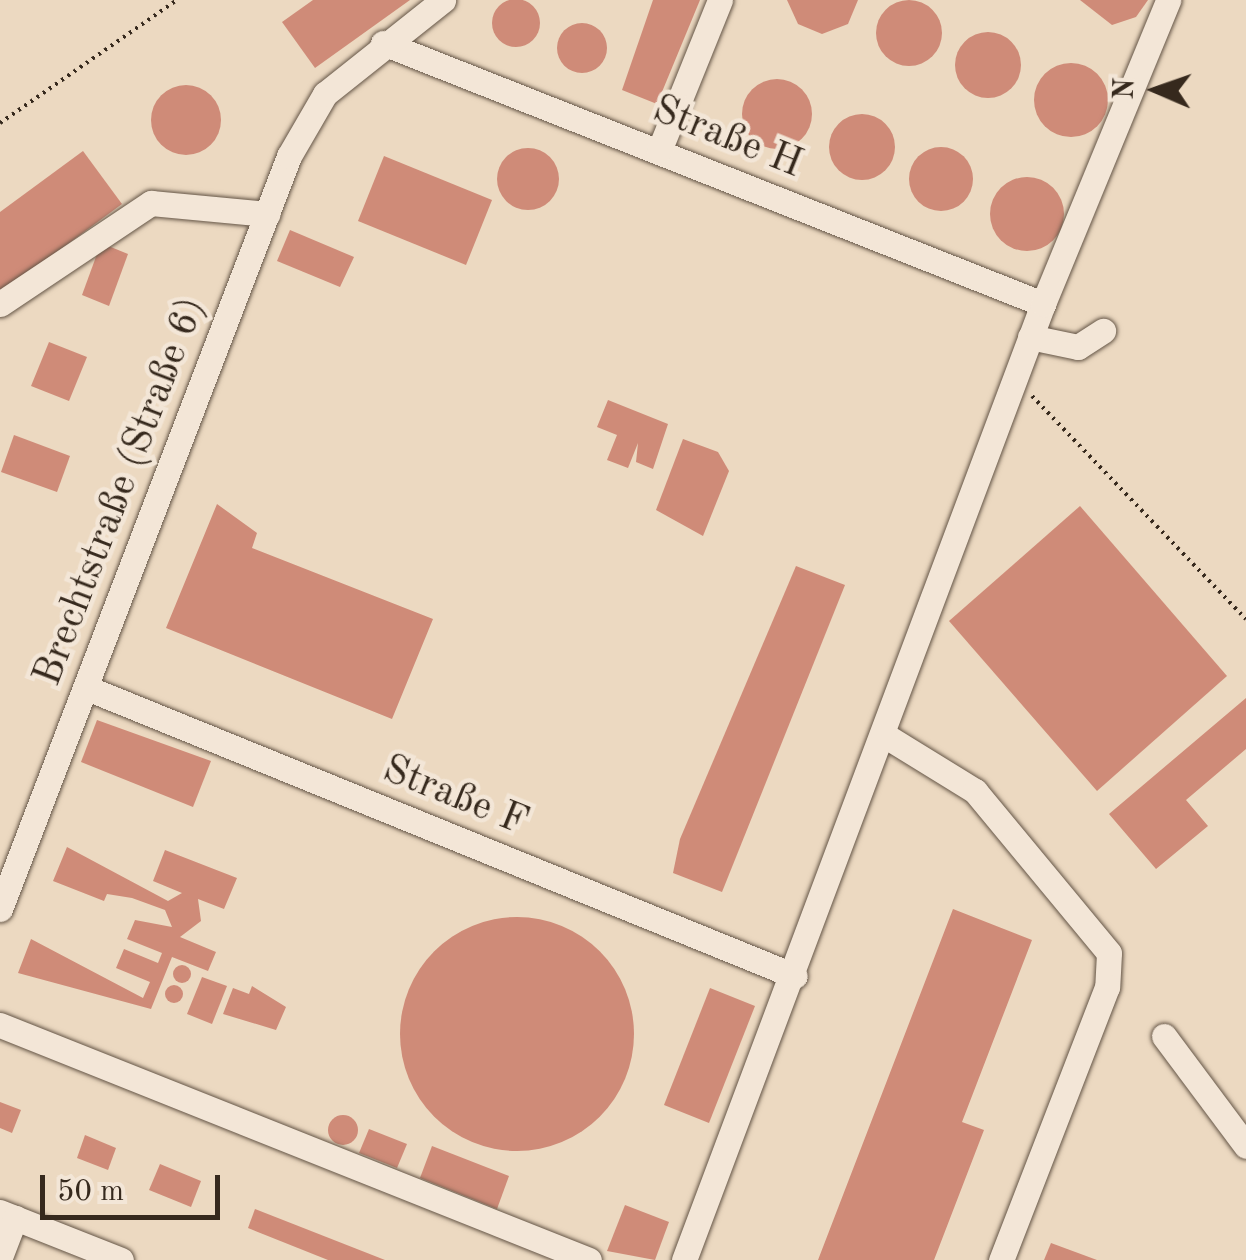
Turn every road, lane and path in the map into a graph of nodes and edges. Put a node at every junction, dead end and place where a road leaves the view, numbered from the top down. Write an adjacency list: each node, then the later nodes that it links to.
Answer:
1 (177, 0): 6 (path)
2 (442, 0): 5 (street, Brechtstraße (Straße 6))
3 (720, 0): 7 (street)
4 (1168, 0): 10 (street)
5 (383, 43): 7 (street, Straße H); 8 (street, Brechtstraße (Straße 6))
6 (0, 122)
7 (659, 152): 10 (street, Straße H)
8 (267, 214): 9 (street); 15 (street, Brechtstraße (Straße 6))
9 (0, 304)
10 (1043, 304): 12 (street)
11 (1103, 332): 12 (street)
12 (1030, 336): 13 (street)
13 (1015, 378): 14 (path); 16 (street)
14 (1246, 618)
15 (87, 688): 17 (street, Brechtstraße (Straße 6)); 18 (street, Straße F)
16 (884, 735): 18 (street); 27 (street)
17 (0, 909)
18 (795, 976): 24 (street)
19 (0, 1025): 26 (street)
20 (1164, 1036): 21 (street)
21 (1246, 1146)
22 (8, 1215): 23 (street); 25 (street)
23 (0, 1257)
24 (691, 1258)
25 (120, 1260)
26 (590, 1260)
27 (1001, 1260)

